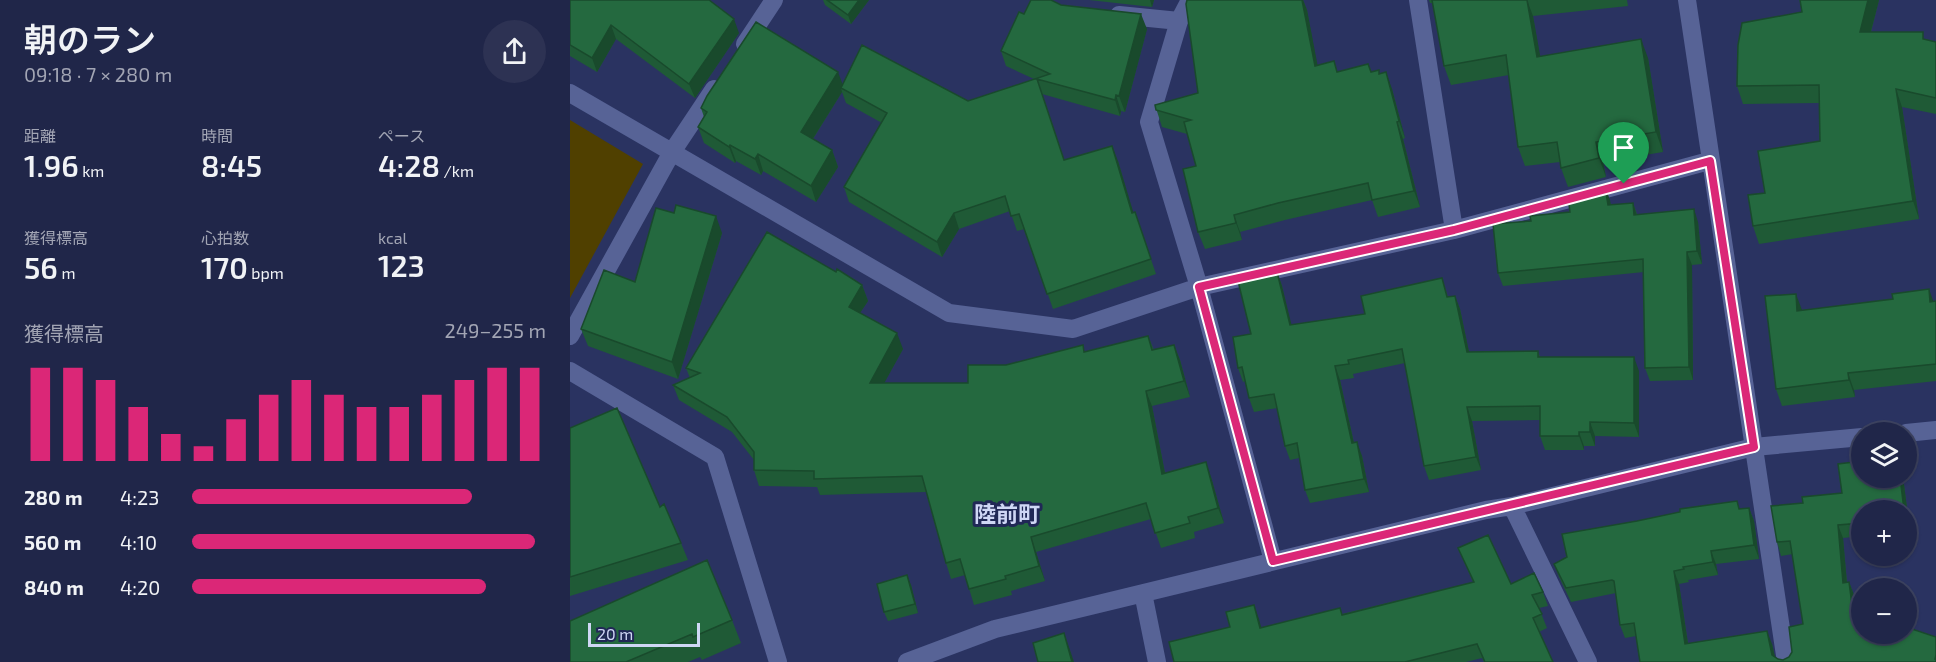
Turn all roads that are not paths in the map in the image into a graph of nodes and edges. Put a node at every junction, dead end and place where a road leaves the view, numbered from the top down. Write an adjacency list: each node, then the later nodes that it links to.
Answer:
1 (774, 0): 7 (street)
2 (1190, 0): 6 (street)
3 (1418, 0): 12 (street)
4 (1687, 0): 11 (street)
5 (1101, 13): 6 (street)
6 (1179, 21): 13 (street)
7 (736, 57)
8 (723, 76): 10 (street)
9 (570, 93): 10 (street)
10 (672, 152): 13 (street); 14 (street)
11 (1710, 161): 12 (street); 19 (street)
12 (1454, 230): 13 (street)
13 (1199, 287): 21 (street)
14 (570, 336)
15 (570, 371): 23 (street)
16 (1936, 430): 17 (street)
17 (1917, 432)
18 (1851, 438): 19 (street)
19 (1754, 447): 20 (street); 27 (street)
20 (1512, 506): 21 (street); 26 (street)
21 (1273, 561): 22 (street)
22 (1143, 593): 24 (street); 25 (street)
23 (778, 662)
24 (907, 662)
25 (1157, 662)
26 (1588, 662)
27 (1786, 662)

